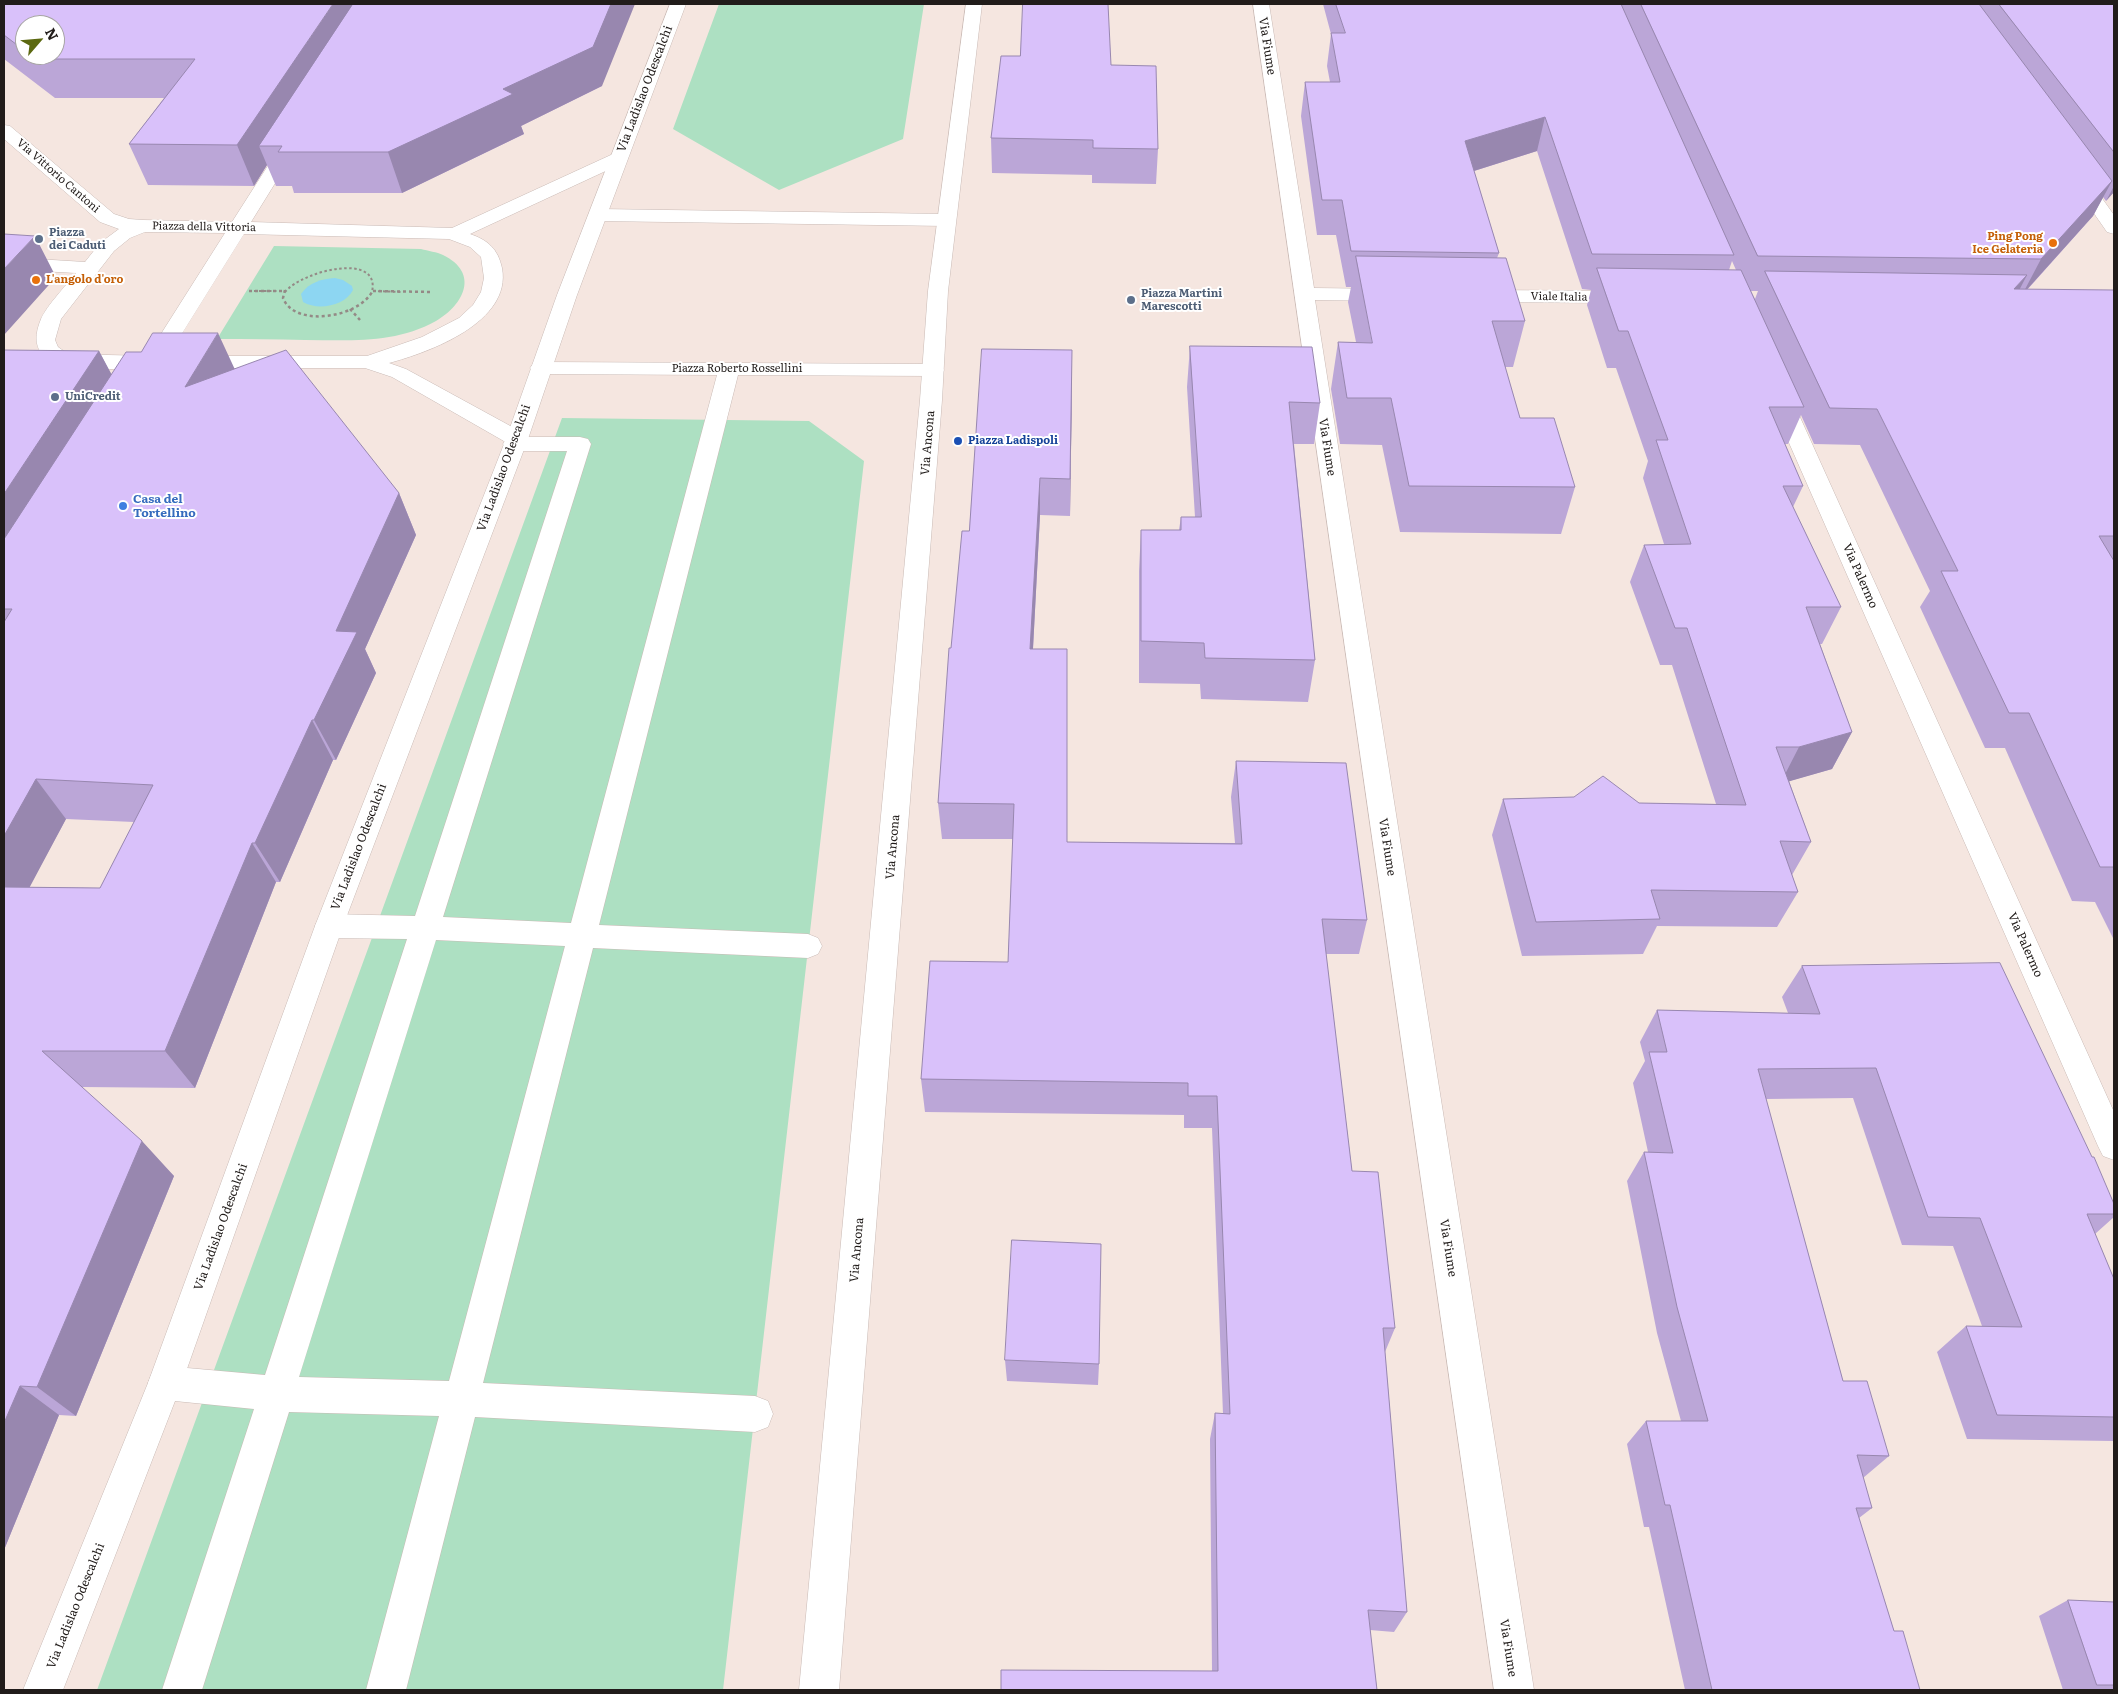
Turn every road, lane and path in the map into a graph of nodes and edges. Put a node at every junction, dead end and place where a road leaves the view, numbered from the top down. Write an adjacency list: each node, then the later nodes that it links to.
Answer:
1 (678, 4): 6 (street, Via Ladislao Odescalchi)
2 (974, 4): 9 (street, Via Ancona)
3 (1261, 4): 18 (street, Via Fiume)
4 (301, 128): 11 (street)
5 (4, 130): 10 (street, Via Vittorio Cantoni)
6 (619, 158): 8 (street, Via Ladislao Odescalchi); 13 (street)
7 (2068, 164): 12 (street)
8 (598, 215): 9 (street); 23 (street, Via Ladislao Odescalchi)
9 (947, 220): 25 (street, Via Ancona)
10 (143, 226): 11 (street, Piazza della Vittoria); 15 (street, Piazza della Vittoria)
11 (238, 227): 13 (street, Piazza della Vittoria); 26 (street)
12 (2114, 228)
13 (454, 234): 22 (street, Piazza della Vittoria)
14 (4, 263): 15 (street)
15 (90, 268): 26 (street, Piazza della Vittoria)
16 (240, 291): 17 (path)
17 (286, 291): 17 (path)
18 (1304, 294): 19 (street); 42 (street, Via Fiume)
19 (1408, 295)
20 (1466, 296): 21 (street, Viale Italia)
21 (1650, 298)
22 (368, 362): 26 (street, Piazza della Vittoria); 28 (street)
23 (540, 368): 24 (street, Piazza Roberto Rossellini); 28 (street, Via Ladislao Odescalchi)
24 (729, 369): 25 (street, Piazza Roberto Rossellini); 31 (street)
25 (934, 370): 41 (street, Via Ancona)
26 (148, 371)
27 (1768, 371): 33 (street, Via Palermo)
28 (516, 442): 29 (street, Via Ladislao Odescalchi); 30 (street)
29 (329, 926): 30 (street); 34 (street, Via Ladislao Odescalchi)
30 (425, 928): 31 (street); 35 (street)
31 (583, 935): 32 (street); 36 (street)
32 (808, 946)
33 (2114, 1146)
34 (165, 1383): 35 (street); 38 (street, Via Ladislao Odescalchi)
35 (277, 1394): 36 (street); 39 (street)
36 (462, 1399): 37 (street); 40 (street)
37 (755, 1414)
38 (43, 1690)
39 (182, 1690)
40 (386, 1690)
41 (819, 1690)
42 (1514, 1690)

